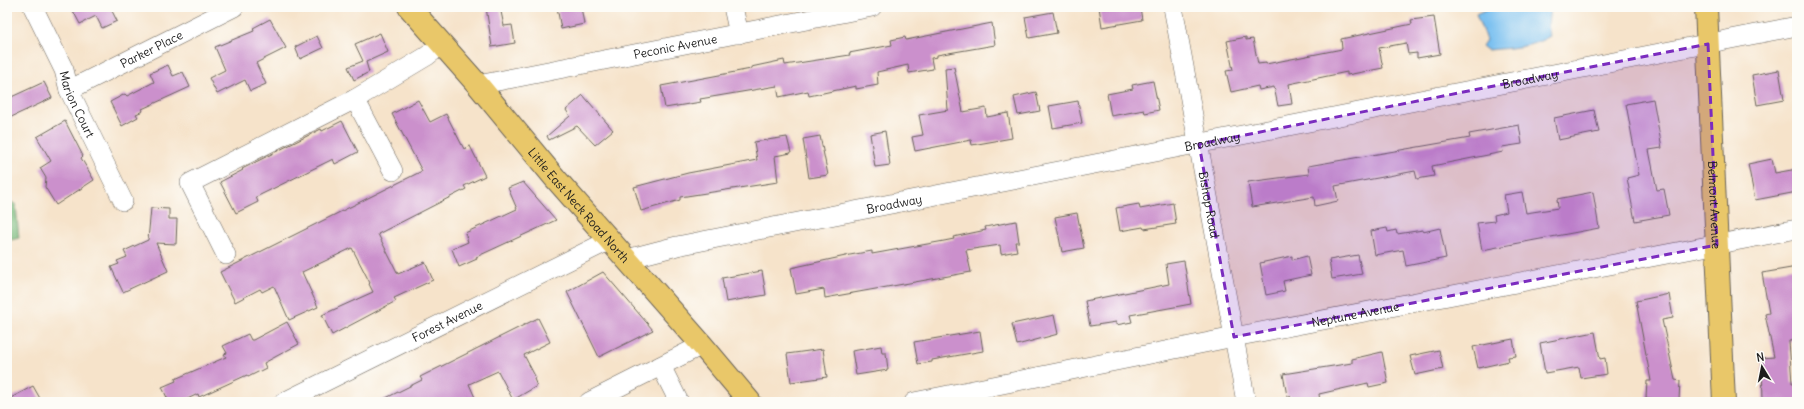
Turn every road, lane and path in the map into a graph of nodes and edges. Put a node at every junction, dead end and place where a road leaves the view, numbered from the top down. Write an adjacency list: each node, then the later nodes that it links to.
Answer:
1 (33, 7): 13 (street, Marion Court)
2 (234, 7): 13 (street, Parker Place)
3 (409, 7): 10 (main road, Little East Neck Road North)
4 (733, 7): 9 (street)
5 (872, 7): 9 (street, Peconic Avenue)
6 (1173, 7): 15 (street, Bishop Road)
7 (1706, 7): 11 (main road, Belmont Avenue)
8 (1797, 26): 11 (street, Broadway)
9 (739, 34): 12 (street, Peconic Avenue)
10 (442, 44): 12 (main road, Little East Neck Road North); 14 (street)
11 (1708, 44): 15 (street, Broadway); 20 (main road, Belmont Avenue)
12 (478, 85): 19 (main road, Little East Neck Road North)
13 (69, 90): 17 (street, Marion Court)
14 (355, 99): 16 (street); 21 (street)
15 (1199, 144): 22 (street, Broadway); 23 (street, Bishop Road)
16 (393, 171)
17 (123, 201)
18 (1797, 229): 20 (street, Neptune Avenue)
19 (610, 240): 22 (main road, Little East Neck Road North); 26 (street, Forest Avenue)
20 (1717, 245): 23 (street, Neptune Avenue); 32 (main road, Belmont Avenue)
21 (226, 255)
22 (627, 260): 24 (main road, Little East Neck Road North)
23 (1234, 337): 30 (street, Neptune Avenue); 31 (street, Bishop Road)
24 (702, 345): 25 (street); 29 (main road, Little East Neck Road North)
25 (661, 366): 27 (street); 28 (street)
26 (284, 402)
27 (589, 402)
28 (679, 402)
29 (750, 402)
30 (914, 402)
31 (1246, 402)
32 (1724, 402)

